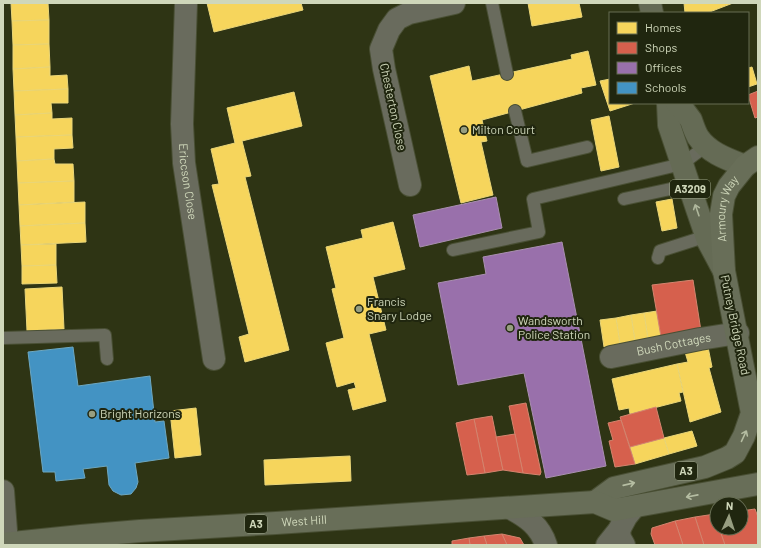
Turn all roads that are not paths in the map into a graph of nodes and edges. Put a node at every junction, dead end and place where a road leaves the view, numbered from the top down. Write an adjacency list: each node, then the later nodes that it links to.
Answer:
1 (186, 3): 23 (street, Ericcson Close)
2 (454, 3): 12 (street, Chesterton Close)
3 (492, 3): 4 (lane)
4 (507, 74)
5 (668, 104): 11 (main road, Putney Bridge Road / A3209)
6 (678, 104): 8 (main road)
7 (515, 111): 9 (lane)
8 (706, 146): 10 (main road); 11 (lane)
9 (587, 147)
10 (751, 162): 18 (highway, Armoury Way / A3)
11 (682, 164): 13 (main road, Putney Bridge Road / A3209); 16 (lane)
12 (410, 185)
13 (689, 185): 14 (lane); 15 (main road, Putney Bridge Road / A3209, one-way to 13)
14 (624, 199)
15 (707, 236): 17 (lane); 18 (main road, Putney Bridge Road / A3209)
16 (453, 250)
17 (658, 258)
18 (724, 271): 19 (highway, Putney Bridge Road / A3)
19 (738, 333): 21 (street, Bush Cottages); 24 (highway, Putney Bridge Road / A3)
20 (3, 338): 22 (lane)
21 (611, 357)
22 (107, 359)
23 (214, 359)
24 (755, 416): 27 (highway, A3, one-way to 24)
25 (758, 484): 28 (highway, A3, one-way to 28)
26 (3, 491): 31 (street)
27 (595, 502): 28 (highway, A3); 29 (highway, A3)
28 (634, 507): 30 (street)
29 (510, 508): 31 (highway, West Hill / A3); 32 (street)
30 (617, 540)
31 (5, 544)
32 (546, 545)

